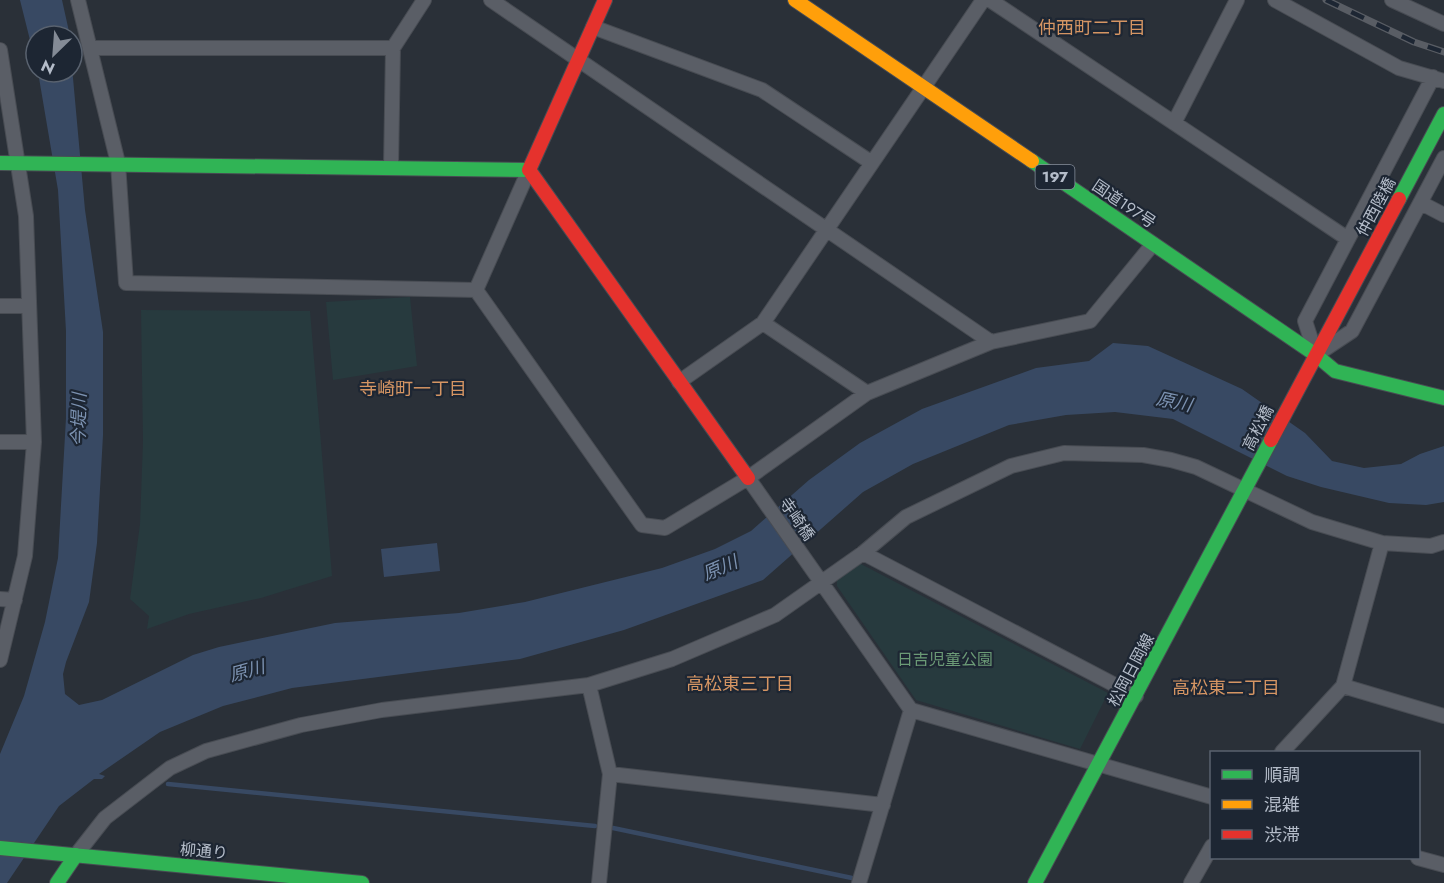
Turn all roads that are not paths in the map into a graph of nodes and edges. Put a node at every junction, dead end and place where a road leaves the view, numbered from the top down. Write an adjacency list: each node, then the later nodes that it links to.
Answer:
1 (78, 0): 13 (street)
2 (424, 0): 14 (street)
3 (491, 0): 16 (street)
4 (605, 0): 12 (main road)
5 (795, 0): 18 (main road, 国道197号 / 197)
6 (984, 0): 18 (street)
7 (990, 0): 20 (street)
8 (1237, 0): 20 (street)
9 (1275, 0): 17 (street)
10 (1392, 0): 11 (street)
11 (1444, 24)
12 (593, 27): 16 (main road); 25 (street)
13 (92, 48): 14 (street); 24 (street)
14 (393, 48): 26 (street)
15 (0, 50): 23 (street)
16 (578, 60): 27 (main road); 30 (street)
17 (1439, 79): 31 (street)
18 (924, 88): 25 (street); 32 (main road, 国道197号 / 197)
19 (1444, 114): 38 (main road, 仲西陸橋)
20 (1174, 123): 31 (street)
21 (1444, 158): 28 (street)
22 (0, 163): 23 (main road)
23 (19, 163): 24 (main road); 35 (street)
24 (118, 163): 26 (main road); 33 (street)
25 (872, 163): 30 (street)
26 (392, 168): 27 (main road)
27 (529, 170): 33 (street); 41 (main road)
28 (1421, 203): 29 (street); 38 (street)
29 (1444, 215)
30 (827, 229): 36 (street); 37 (street)
31 (1348, 239): 38 (street)
32 (1153, 244): 37 (street); 38 (main road, 国道197号 / 197)
33 (476, 290): 48 (street)
34 (0, 306): 35 (street)
35 (28, 306): 46 (street)
36 (763, 323): 41 (street); 43 (street)
37 (991, 342): 43 (street)
38 (1316, 355): 39 (main road, 国道197号 / 197); 44 (main road, 国道197号 / 197); 47 (main road, 高松橋)
39 (1344, 358)
40 (1377, 367): 42 (main road)
41 (680, 382): 48 (main road)
42 (1444, 383)
43 (867, 393): 48 (street)
44 (1444, 398)
45 (0, 442): 46 (street)
46 (34, 442): 55 (street)
47 (1254, 472): 49 (main road, 松岡日岡線)
48 (748, 478): 53 (street, 寺崎橋)
49 (1244, 491): 51 (street); 52 (street); 59 (main road, 松岡日岡線)
50 (1444, 542): 51 (street)
51 (1382, 543): 58 (street)
52 (862, 553): 53 (street); 59 (street)
53 (821, 581): 57 (street); 60 (street, 寺崎橋)
54 (0, 599): 55 (street)
55 (15, 600): 56 (street)
56 (0, 660)
57 (589, 685): 64 (street); 69 (street)
58 (1343, 686): 61 (street); 62 (street)
59 (1136, 696): 63 (main road, 松岡日岡線)
60 (911, 710): 63 (street); 66 (street)
61 (1444, 716)
62 (1284, 751)
63 (1099, 764): 65 (street); 77 (main road, 松岡日岡線)
64 (610, 774): 66 (street); 75 (street)
65 (1210, 796)
66 (883, 805): 76 (street)
67 (0, 848): 69 (main road, 柳通り)
68 (1210, 850): 78 (street)
69 (76, 855): 72 (main road, 柳通り); 73 (main road)
70 (1420, 859): 71 (street)
71 (1444, 865)
72 (317, 881): 74 (main road, 柳通り)
73 (57, 883)
74 (362, 883)
75 (599, 883)
76 (859, 883)
77 (1035, 883)
78 (1191, 883)

